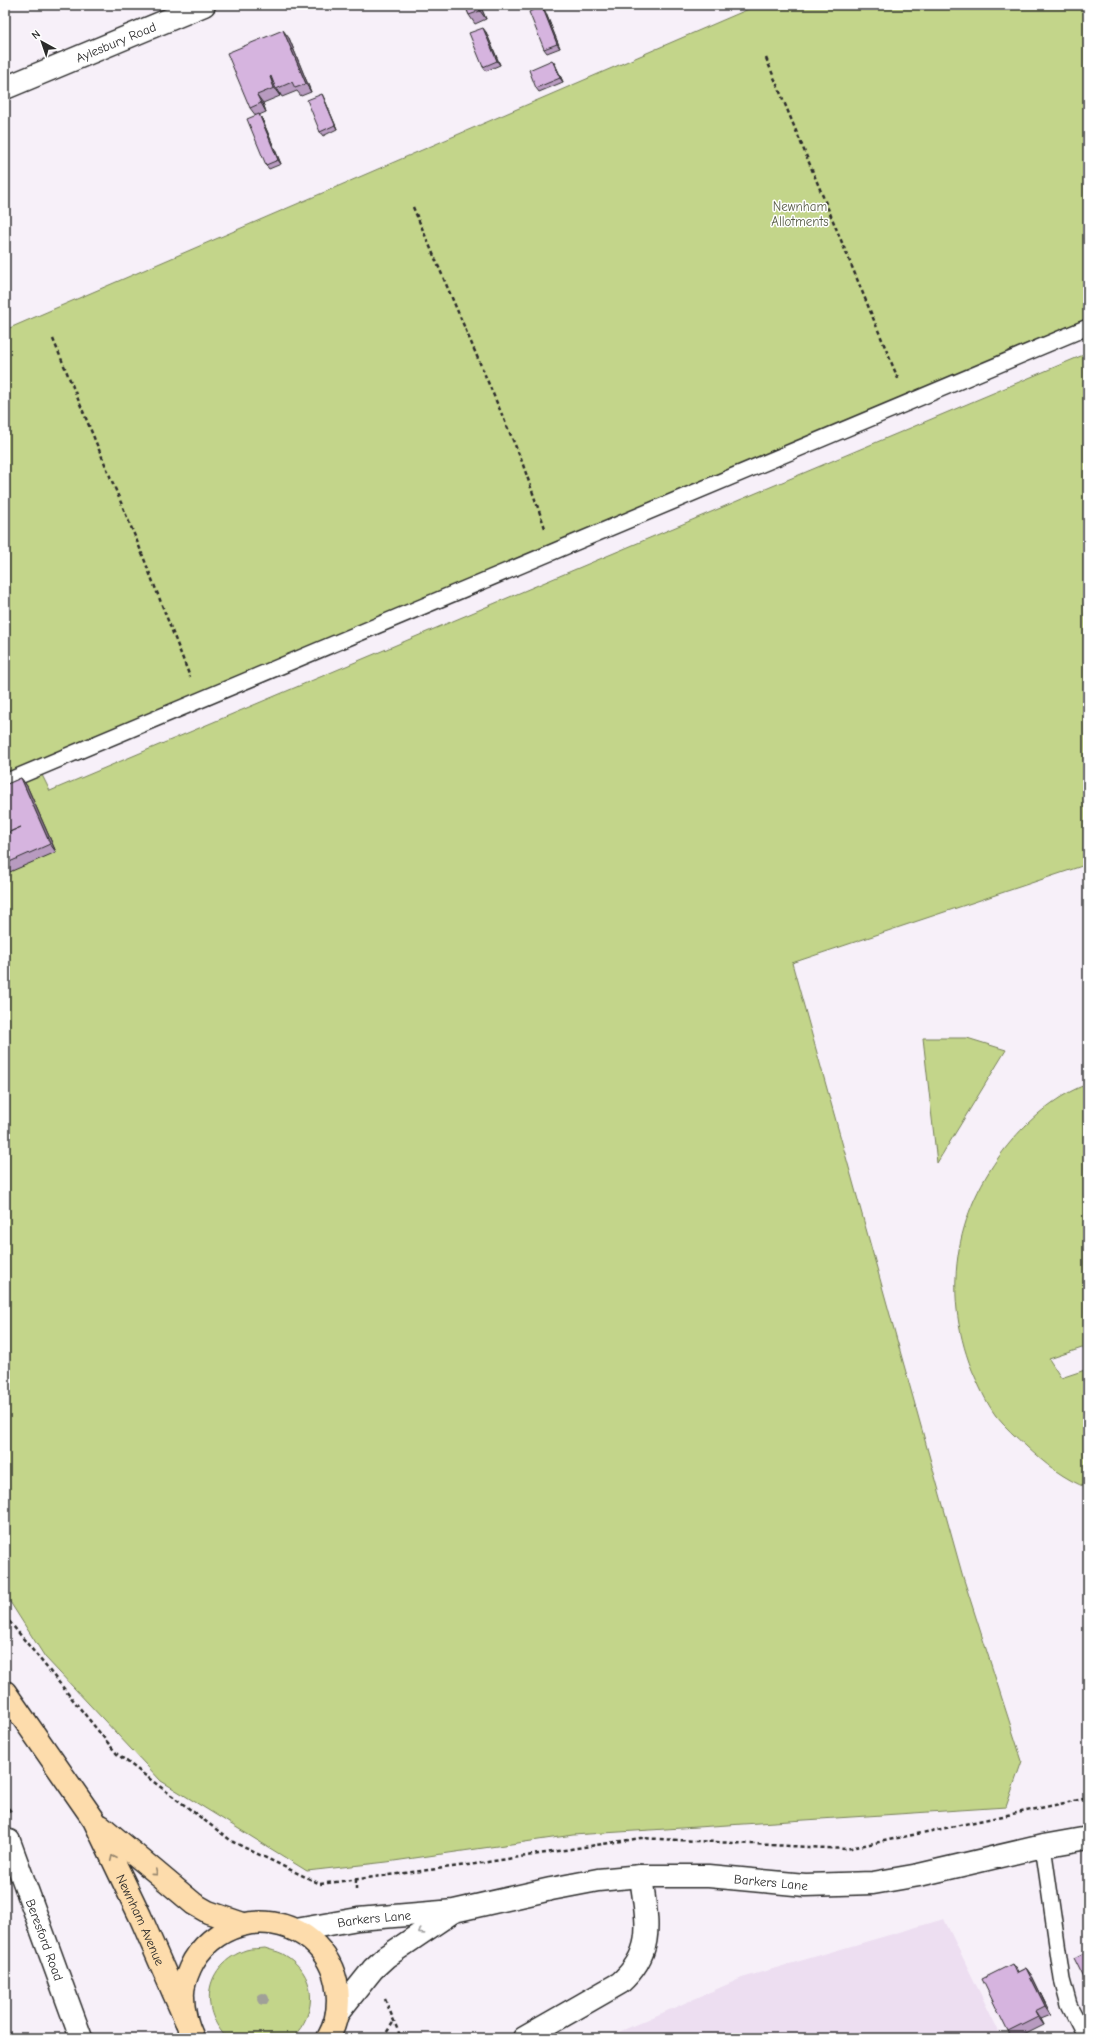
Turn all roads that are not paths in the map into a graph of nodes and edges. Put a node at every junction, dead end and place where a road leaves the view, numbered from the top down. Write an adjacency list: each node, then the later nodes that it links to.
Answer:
1 (204, 5): 2 (street, Aylesbury Road)
2 (5, 88)
3 (1088, 327): 4 (lane)
4 (5, 782)
5 (5, 1692): 6 (main road, Newnham Avenue)
6 (94, 1820): 12 (main road, Newnham Avenue, one-way to 12); 15 (main road, Newnham Avenue, one-way to 6)
7 (1088, 1838): 9 (street, Barkers Lane)
8 (9, 1841): 17 (street, Beresford Road)
9 (1042, 1846): 10 (street, Barkers Lane); 20 (lane)
10 (641, 1876): 11 (street, Barkers Lane); 16 (street)
11 (454, 1911): 13 (street, Barkers Lane); 14 (street, Barkers Lane, one-way to 14)
12 (243, 1924): 13 (main road); 15 (main road)
13 (296, 1930): 14 (main road)
14 (337, 2014): 18 (main road)
15 (189, 2030)
16 (548, 2032): 19 (street)
17 (81, 2038)
18 (328, 2038)
19 (524, 2038)
20 (1086, 2038)

